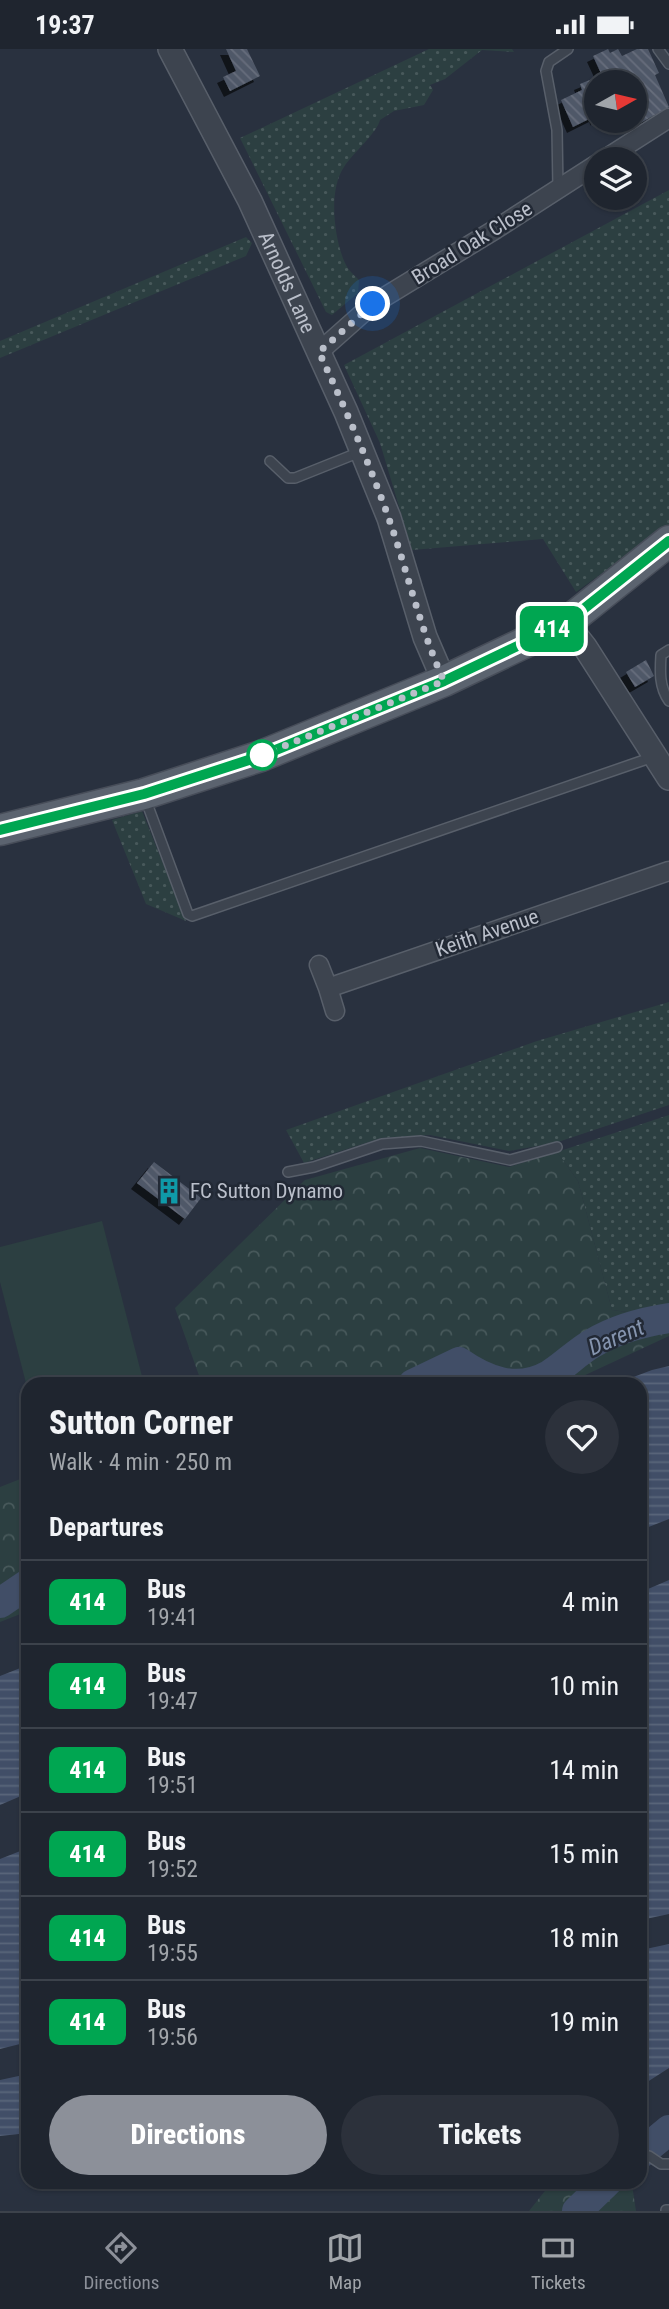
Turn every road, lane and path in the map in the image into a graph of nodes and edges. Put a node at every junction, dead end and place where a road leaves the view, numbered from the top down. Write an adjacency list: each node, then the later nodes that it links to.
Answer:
1 (170, 49): 9 (street, Arnolds Lane)
2 (568, 49): 8 (lane)
3 (658, 49): 4 (lane)
4 (669, 64)
5 (669, 118): 6 (street)
6 (624, 147)
7 (584, 173): 8 (street, Broad Oak Close)
8 (558, 189): 9 (street, Broad Oak Close)
9 (319, 352): 10 (street, Arnolds Lane)
10 (362, 452): 11 (lane); 15 (street, Arnolds Lane)
11 (270, 461)
12 (669, 541): 13 (main road)
13 (566, 623): 15 (main road); 17 (street)
14 (669, 650): 16 (lane)
15 (444, 681): 19 (main road)
16 (669, 701)
17 (654, 756): 18 (street); 19 (lane)
18 (669, 778)
19 (144, 794): 20 (main road)
20 (0, 830)
21 (669, 871): 23 (street, Keith Avenue)
22 (319, 965): 23 (street)
23 (328, 988): 24 (street)
24 (335, 1011)
25 (557, 1147): 26 (lane)
26 (288, 1172)
27 (649, 2156): 28 (lane)
28 (669, 2164)

